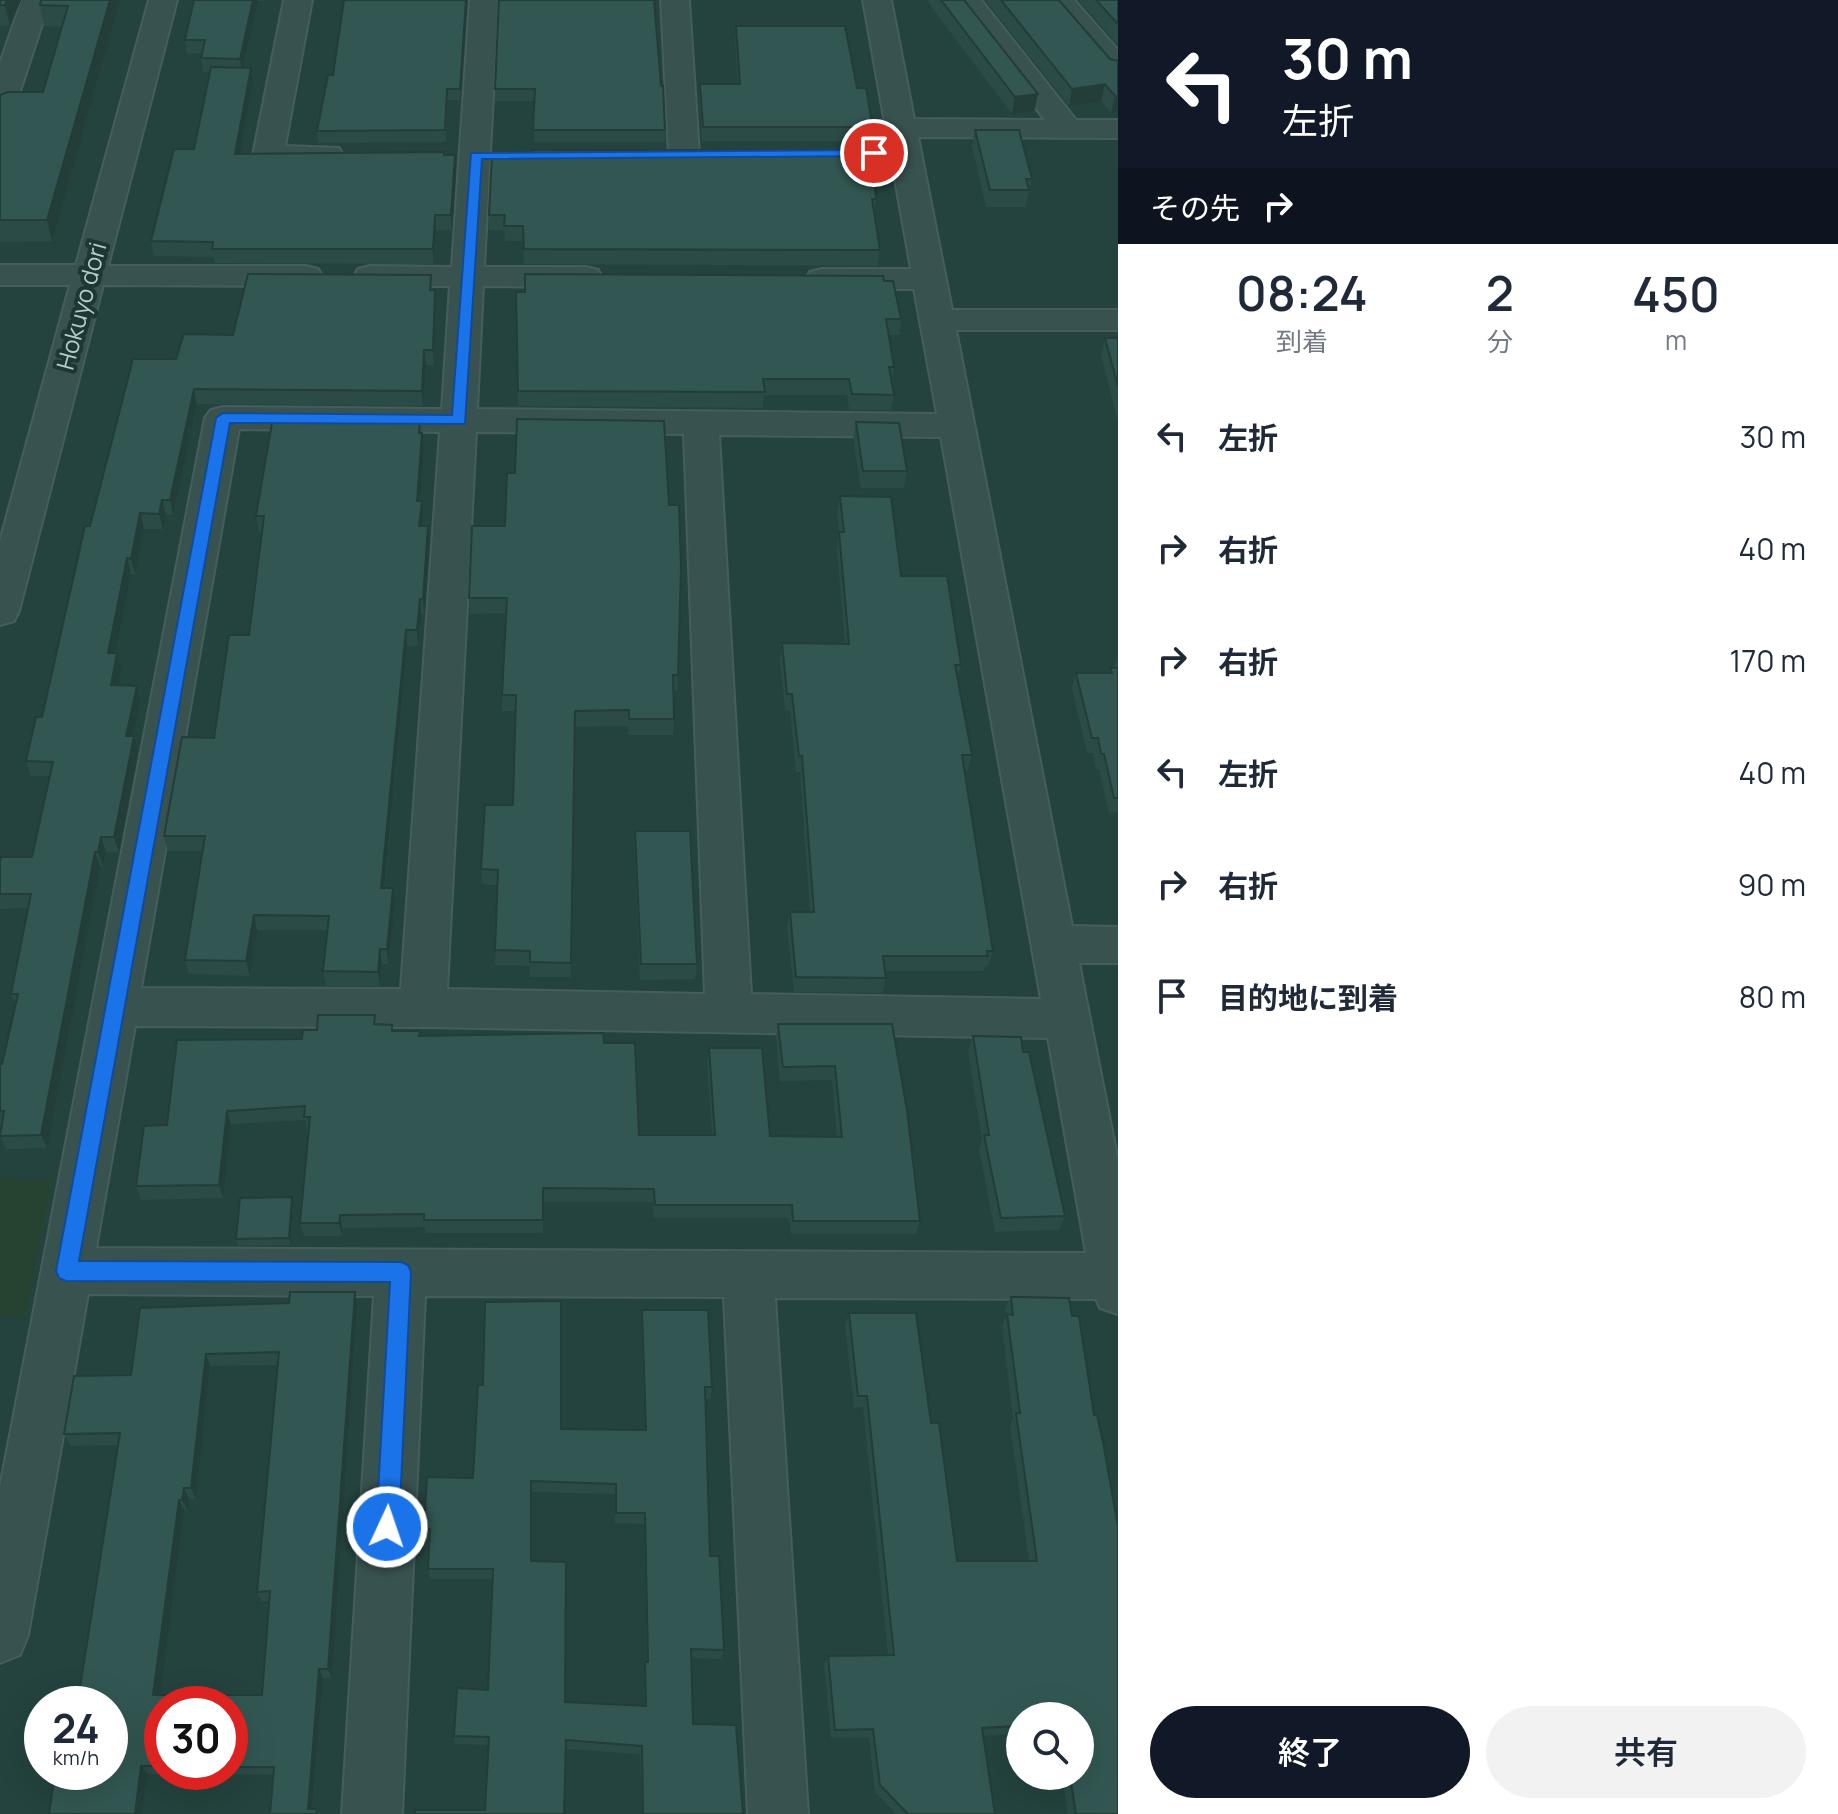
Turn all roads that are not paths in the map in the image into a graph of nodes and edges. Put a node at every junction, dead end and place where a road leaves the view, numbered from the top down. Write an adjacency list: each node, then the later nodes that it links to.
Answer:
1 (36, 0): 10 (street)
2 (163, 0): 17 (street, Hokuyo dori)
3 (298, 0): 14 (street)
4 (484, 0): 18 (street)
5 (675, 0): 15 (street)
6 (877, 0): 13 (street)
7 (966, 0): 11 (street)
8 (1059, 0): 9 (street)
9 (1118, 68)
10 (0, 106)
11 (1068, 129): 12 (street); 13 (street)
12 (1118, 129)
13 (893, 145): 21 (street)
14 (364, 155)
15 (715, 155)
16 (0, 275): 17 (street)
17 (90, 275): 18 (street); 27 (street, Hokuyo dori)
18 (468, 277): 19 (street); 24 (street)
19 (611, 277)
20 (786, 279): 21 (street)
21 (929, 279): 22 (street)
22 (936, 320): 23 (street); 26 (street)
23 (1118, 320)
24 (459, 420): 25 (street); 30 (street); 31 (street)
25 (701, 423): 26 (street); 32 (street)
26 (956, 426): 28 (street)
27 (0, 611)
28 (1053, 944): 29 (street); 33 (street)
29 (1118, 945)
30 (115, 1007): 31 (street); 34 (street)
31 (423, 1008): 32 (street)
32 (729, 1013): 33 (street)
33 (1067, 1019): 37 (street)
34 (66, 1271): 35 (street); 38 (street)
35 (401, 1272): 36 (street); 39 (street)
36 (748, 1274): 37 (street); 40 (street)
37 (1117, 1281)
38 (0, 1635)
39 (372, 1814)
40 (778, 1814)

